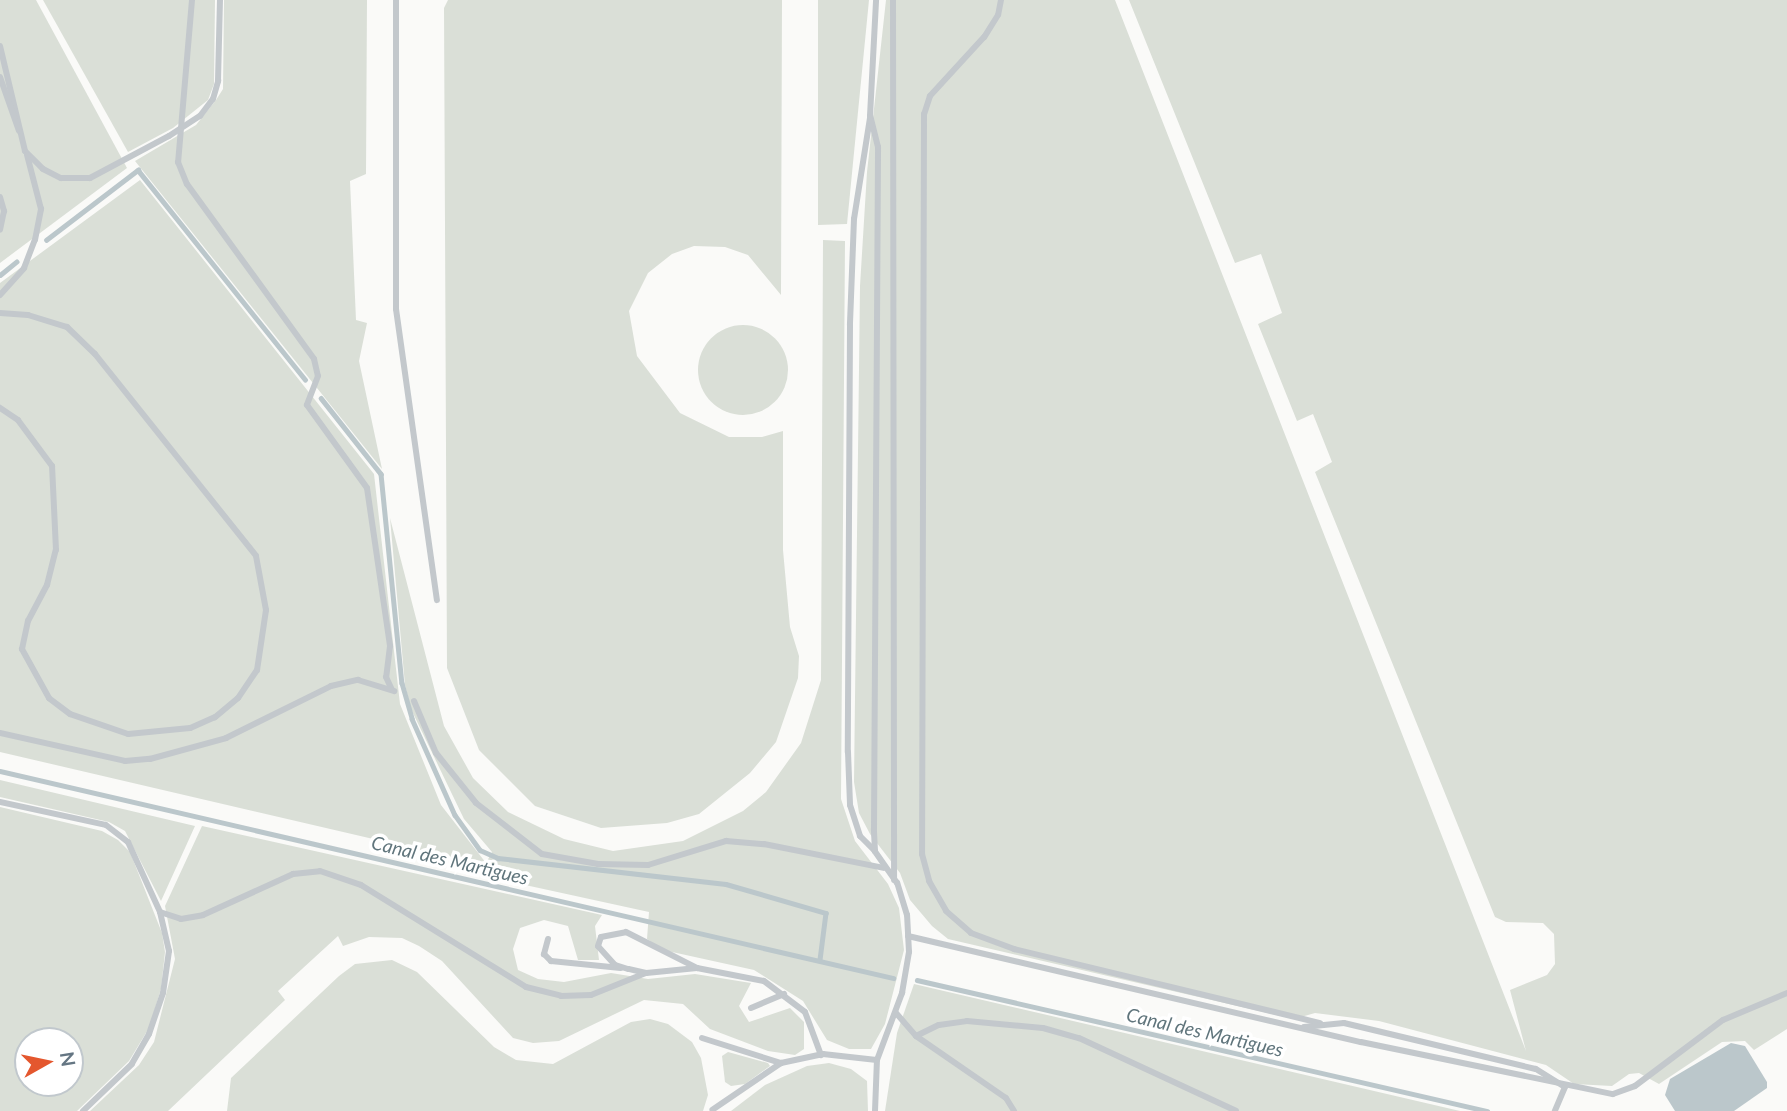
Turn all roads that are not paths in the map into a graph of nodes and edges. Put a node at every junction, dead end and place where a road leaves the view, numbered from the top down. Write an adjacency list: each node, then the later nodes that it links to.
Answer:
1 (192, 0): 10 (lane)
2 (220, 0): 10 (lane)
3 (396, 0): 17 (lane)
4 (876, 0): 9 (lane)
5 (893, 0): 23 (lane)
6 (1001, 0): 34 (lane)
7 (0, 46): 11 (lane)
8 (0, 77): 11 (lane)
9 (870, 116): 21 (lane); 21 (lane)
10 (180, 129): 11 (lane); 19 (lane)
11 (25, 151): 14 (lane)
12 (0, 197): 13 (lane)
13 (0, 230)
14 (0, 295)
15 (0, 313): 16 (lane)
16 (0, 408)
17 (438, 600)
18 (414, 701): 22 (lane)
19 (0, 733)
20 (0, 803): 24 (lane)
21 (876, 851): 22 (lane)
22 (884, 868): 23 (lane)
23 (894, 880): 25 (lane)
24 (160, 912): 29 (lane); 43 (lane)
25 (908, 936): 33 (lane); 35 (lane)
26 (548, 939): 27 (lane)
27 (624, 968): 28 (lane); 29 (lane)
28 (697, 968): 29 (lane); 31 (lane)
29 (646, 973)
30 (1787, 993): 41 (lane)
31 (784, 994): 32 (lane); 38 (lane)
32 (751, 1008)
33 (896, 1013): 36 (lane); 39 (lane)
34 (1320, 1023): 35 (lane); 41 (lane)
35 (1303, 1028): 41 (lane)
36 (916, 1036): 45 (lane); 46 (lane)
37 (702, 1038): 40 (lane)
38 (821, 1055): 39 (lane); 40 (lane)
39 (877, 1060): 44 (lane)
40 (780, 1063): 42 (lane)
41 (1565, 1087): 47 (lane)
42 (712, 1110)
43 (83, 1111)
44 (875, 1111)
45 (1014, 1111)
46 (1236, 1111)
47 (1555, 1111)

